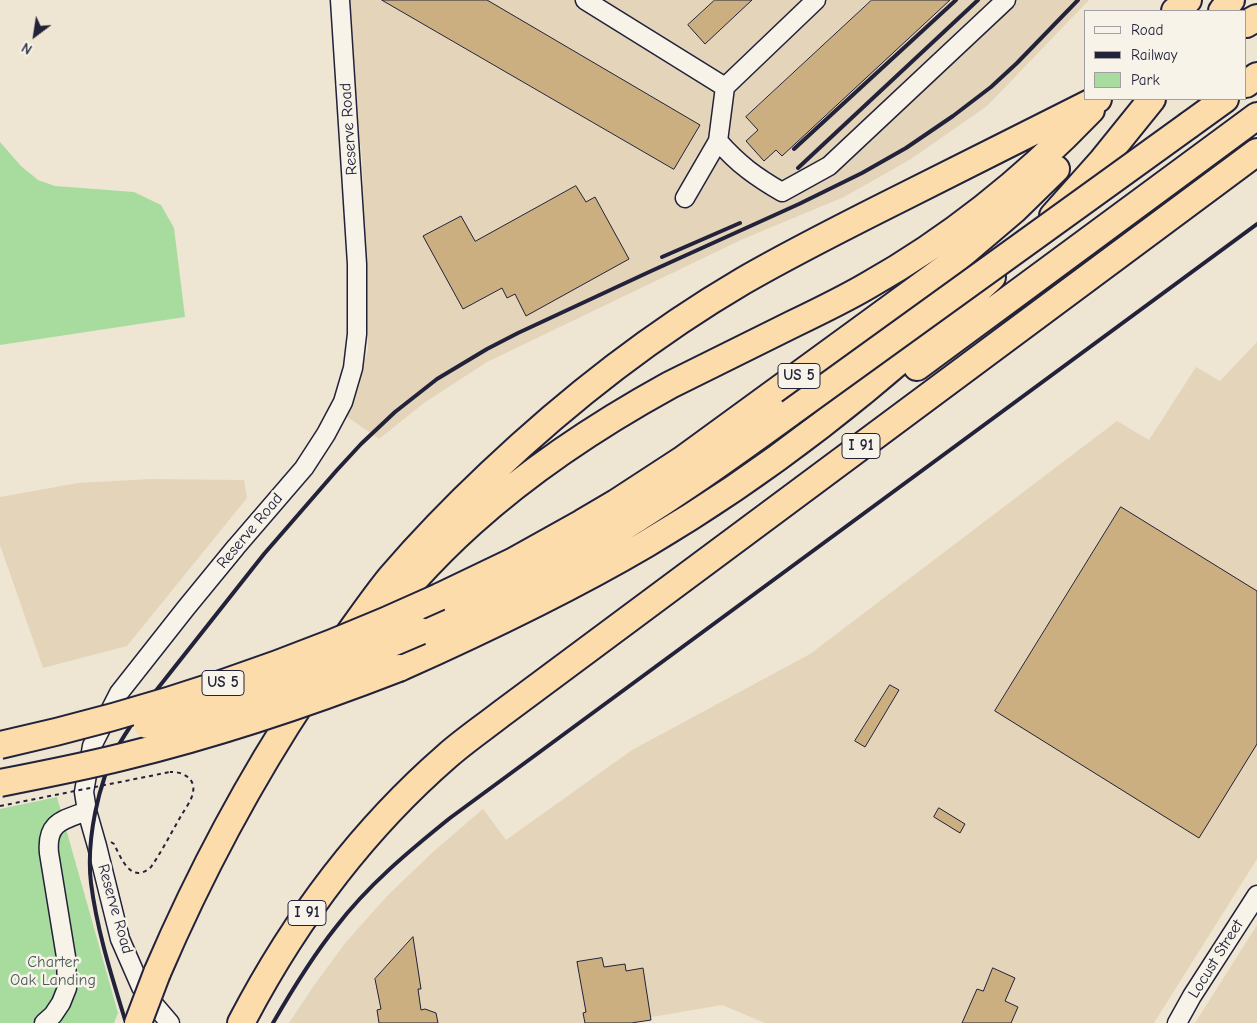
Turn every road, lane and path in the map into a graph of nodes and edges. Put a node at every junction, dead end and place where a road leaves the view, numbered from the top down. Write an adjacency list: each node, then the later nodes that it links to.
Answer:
1 (340, 0): 27 (street, Reserve Road)
2 (585, 0): 11 (street)
3 (816, 0): 11 (street)
4 (1006, 0): 18 (street)
5 (1188, 0): 8 (highway)
6 (1197, 0): 9 (highway)
7 (1231, 0): 10 (highway)
8 (1176, 10)
9 (1189, 10)
10 (1223, 10)
11 (725, 87): 18 (street)
12 (1098, 100): 22 (highway, bridge)
13 (1099, 100): 22 (highway, bridge)
14 (1117, 100): 23 (highway, US 5, bridge)
15 (1151, 100): 21 (highway)
16 (1224, 100): 24 (highway, bridge)
17 (1257, 116): 21 (highway)
18 (718, 140): 20 (street)
19 (1257, 152): 35 (highway, I 91)
20 (686, 198)
21 (592, 575): 25 (highway, bridge)
22 (342, 644): 32 (highway, bridge)
23 (0, 745)
24 (0, 757)
25 (0, 783)
26 (0, 806): 28 (path, bridge)
27 (86, 811): 28 (street, Reserve Road); 31 (street)
28 (97, 846): 30 (street, Reserve Road)
29 (1257, 895): 36 (street, Locust Street)
30 (120, 939): 33 (street); 34 (street, Reserve Road)
31 (44, 1023)
32 (138, 1023)
33 (146, 1023)
34 (170, 1023)
35 (240, 1023)
36 (1177, 1023)

